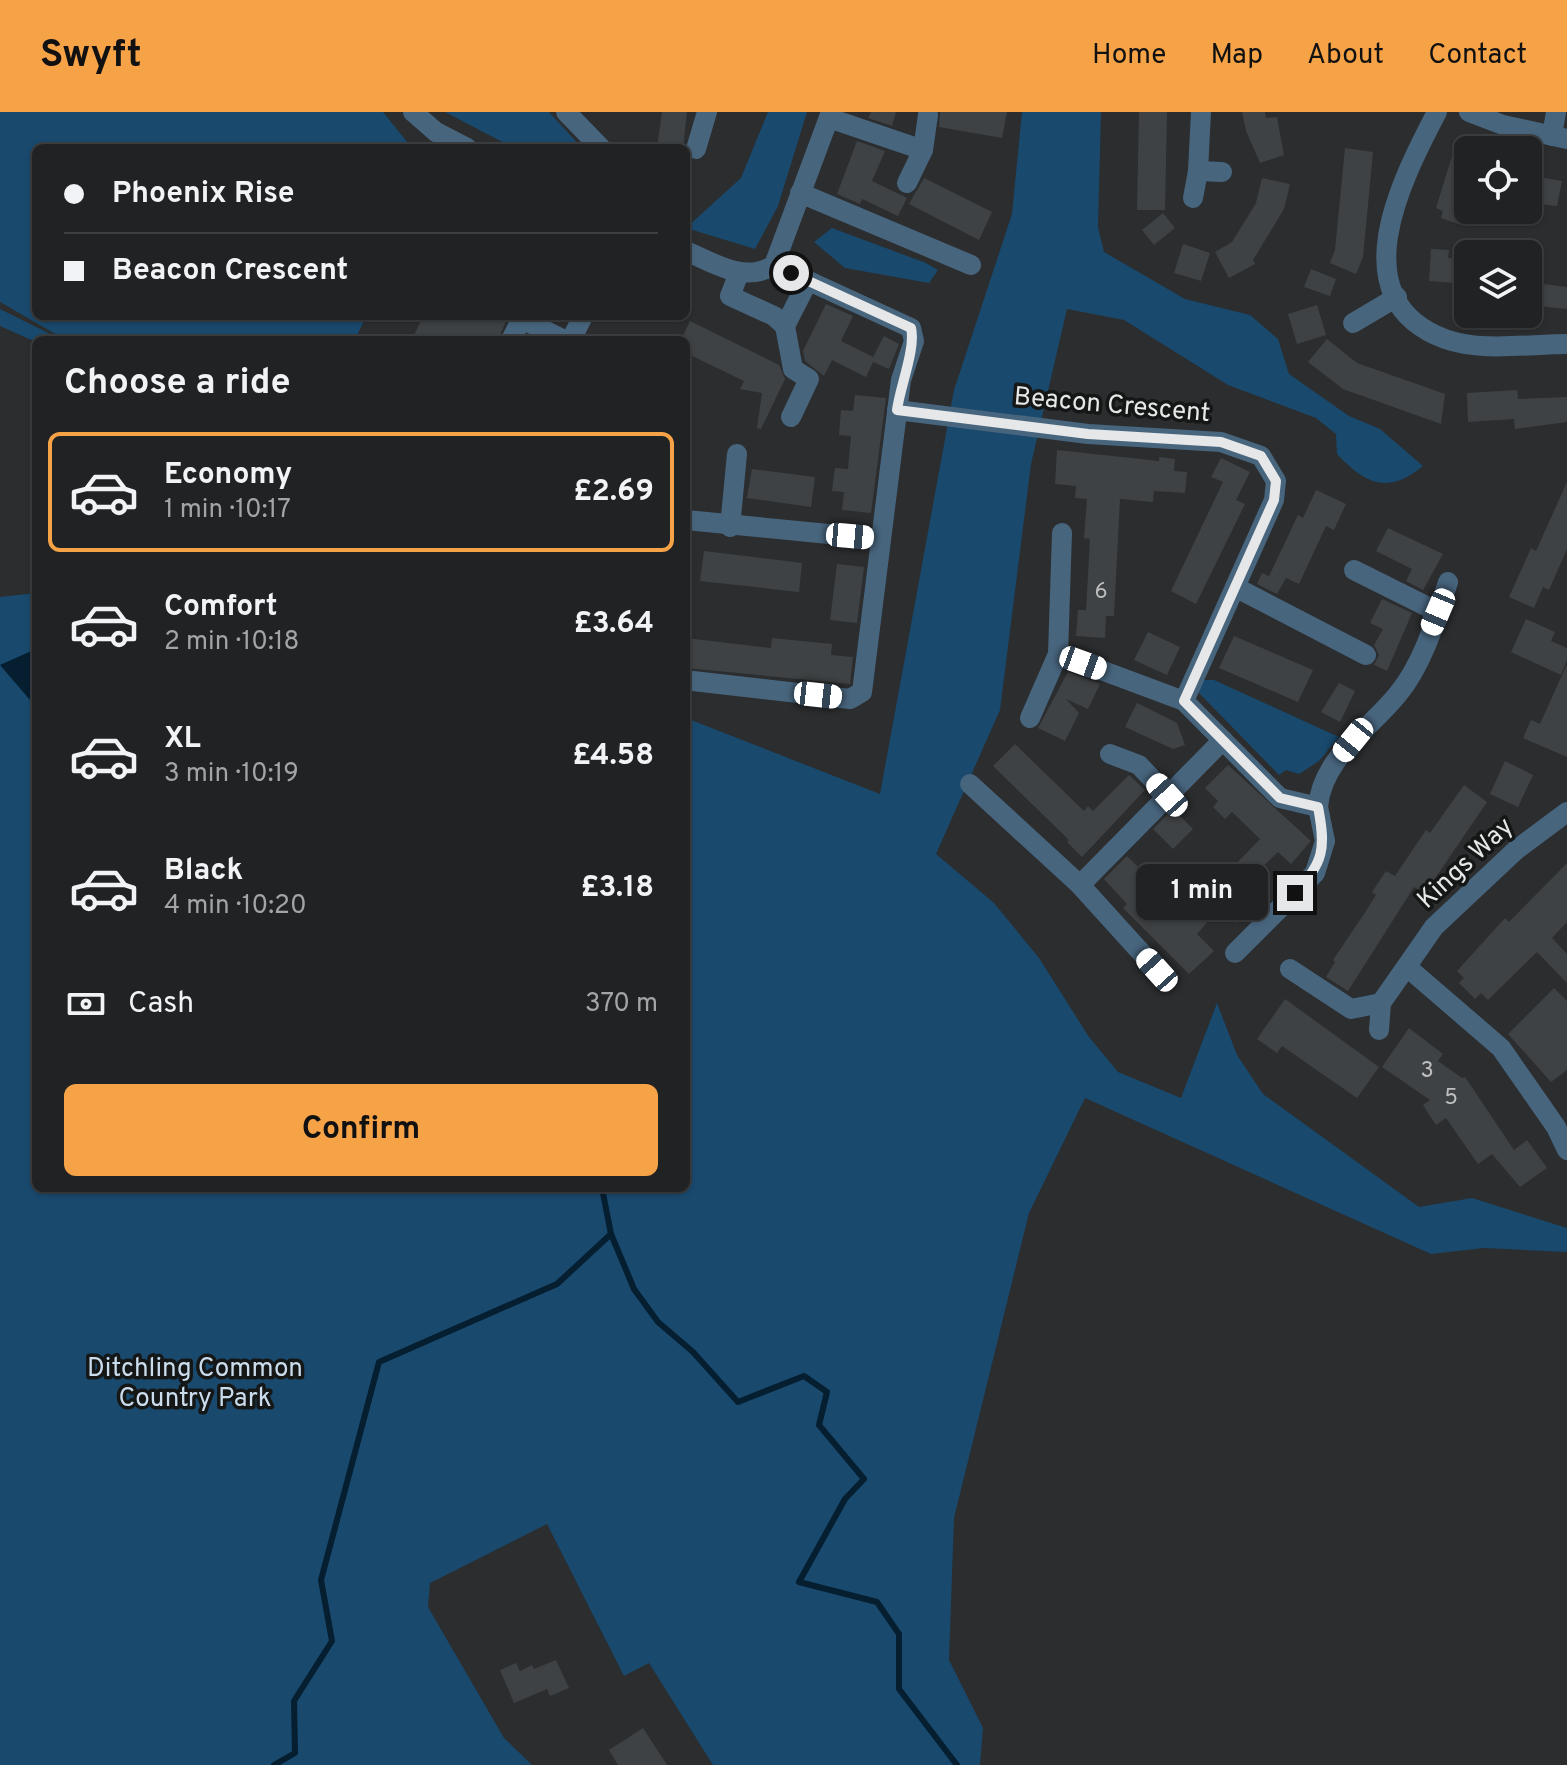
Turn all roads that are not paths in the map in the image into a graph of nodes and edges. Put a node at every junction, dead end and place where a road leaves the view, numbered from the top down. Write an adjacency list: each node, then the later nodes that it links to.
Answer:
1 (413, 112): 11 (street)
2 (566, 112): 12 (street)
3 (707, 112): 13 (street)
4 (1201, 112): 15 (street)
5 (1437, 112): 25 (street)
6 (1469, 112): 10 (street)
7 (1556, 112): 10 (street)
8 (830, 115): 14 (street); 18 (street)
9 (928, 115): 14 (street)
10 (1560, 137)
11 (459, 144)
12 (597, 144)
13 (696, 149)
14 (923, 150): 17 (street)
15 (1198, 171): 16 (street); 19 (street)
16 (1222, 172)
17 (907, 183)
18 (800, 193): 21 (street); 22 (street)
19 (1193, 198)
20 (690, 253): 23 (street)
21 (774, 265): 23 (street); 24 (street)
22 (971, 265)
23 (739, 273): 28 (street)
24 (808, 281): 28 (street); 31 (street)
25 (1397, 297): 27 (street); 30 (street)
26 (526, 320): 29 (street)
27 (1353, 323)
28 (785, 326): 32 (street)
29 (556, 336)
30 (1567, 344)
31 (897, 410): 37 (street); 40 (street, Beacon Crescent)
32 (791, 417)
33 (737, 454): 35 (street)
34 (690, 521): 35 (street)
35 (730, 527): 37 (street)
36 (1062, 533): 42 (street)
37 (880, 539): 44 (street)
38 (1354, 570): 41 (street)
39 (1448, 582): 41 (street)
40 (1235, 587): 43 (street); 45 (street, Beacon Crescent)
41 (1438, 612): 51 (street)
42 (1058, 654): 45 (street); 46 (street)
43 (1366, 655)
44 (693, 681)
45 (1184, 701): 47 (street)
46 (1030, 718)
47 (1223, 740): 50 (street); 51 (street)
48 (1110, 754): 50 (street)
49 (970, 784): 53 (street)
50 (1167, 795): 53 (street)
51 (1318, 807): 54 (street)
52 (1567, 812): 55 (street, Kings Way)
53 (1080, 885): 57 (street)
54 (1235, 953)
55 (1407, 967): 58 (street, Kings Way); 60 (street)
56 (1290, 969): 58 (street)
57 (1157, 970)
58 (1381, 1003): 59 (street)
59 (1379, 1030)
60 (1561, 1123): 61 (street)
61 (1567, 1150)

